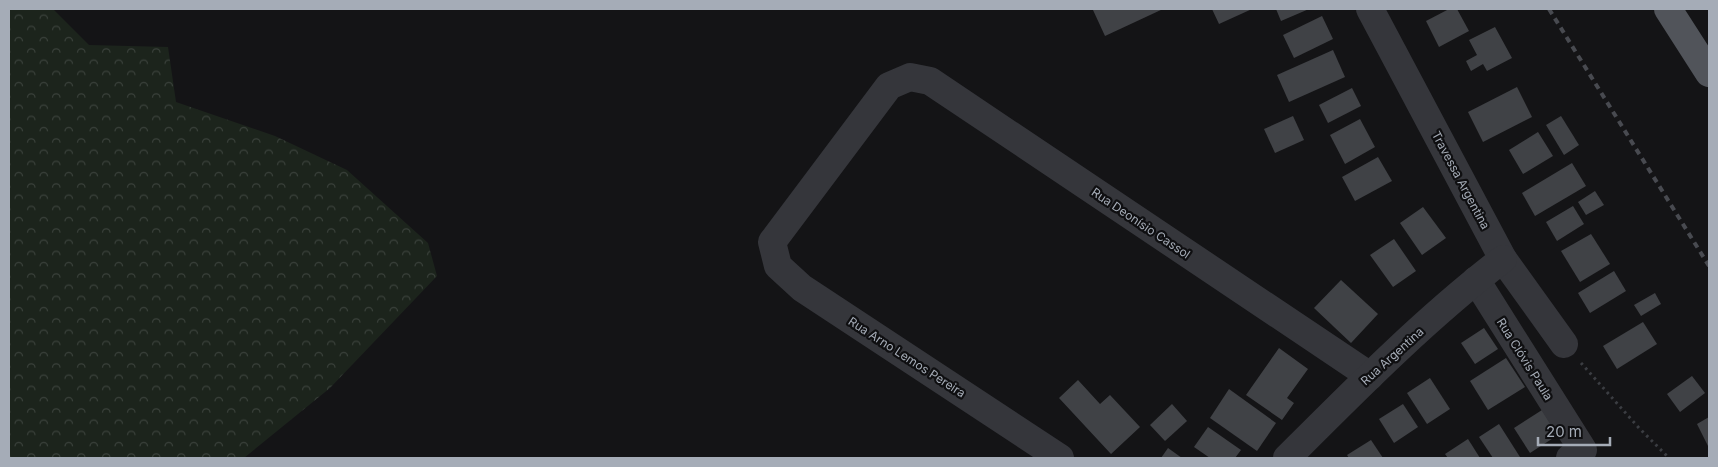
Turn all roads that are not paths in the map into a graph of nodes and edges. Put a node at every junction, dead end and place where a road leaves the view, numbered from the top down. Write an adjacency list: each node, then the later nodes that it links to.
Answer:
1 (1370, 9): 5 (street, Travessa Argentina)
2 (1668, 9): 3 (main road)
3 (1709, 73)
4 (772, 242): 8 (street, Rua Deonísio Cassol); 9 (street, Rua Arno Lemos Pereira)
5 (1503, 259): 6 (street, Rua Argentina); 7 (street, Travessa Argentina)
6 (1476, 280): 8 (street, Rua Argentina); 11 (street, Rua Clóvis Paula)
7 (1564, 344)
8 (1370, 376): 10 (street, Rua Argentina)
9 (1060, 458)
10 (1286, 458)
11 (1570, 458)

